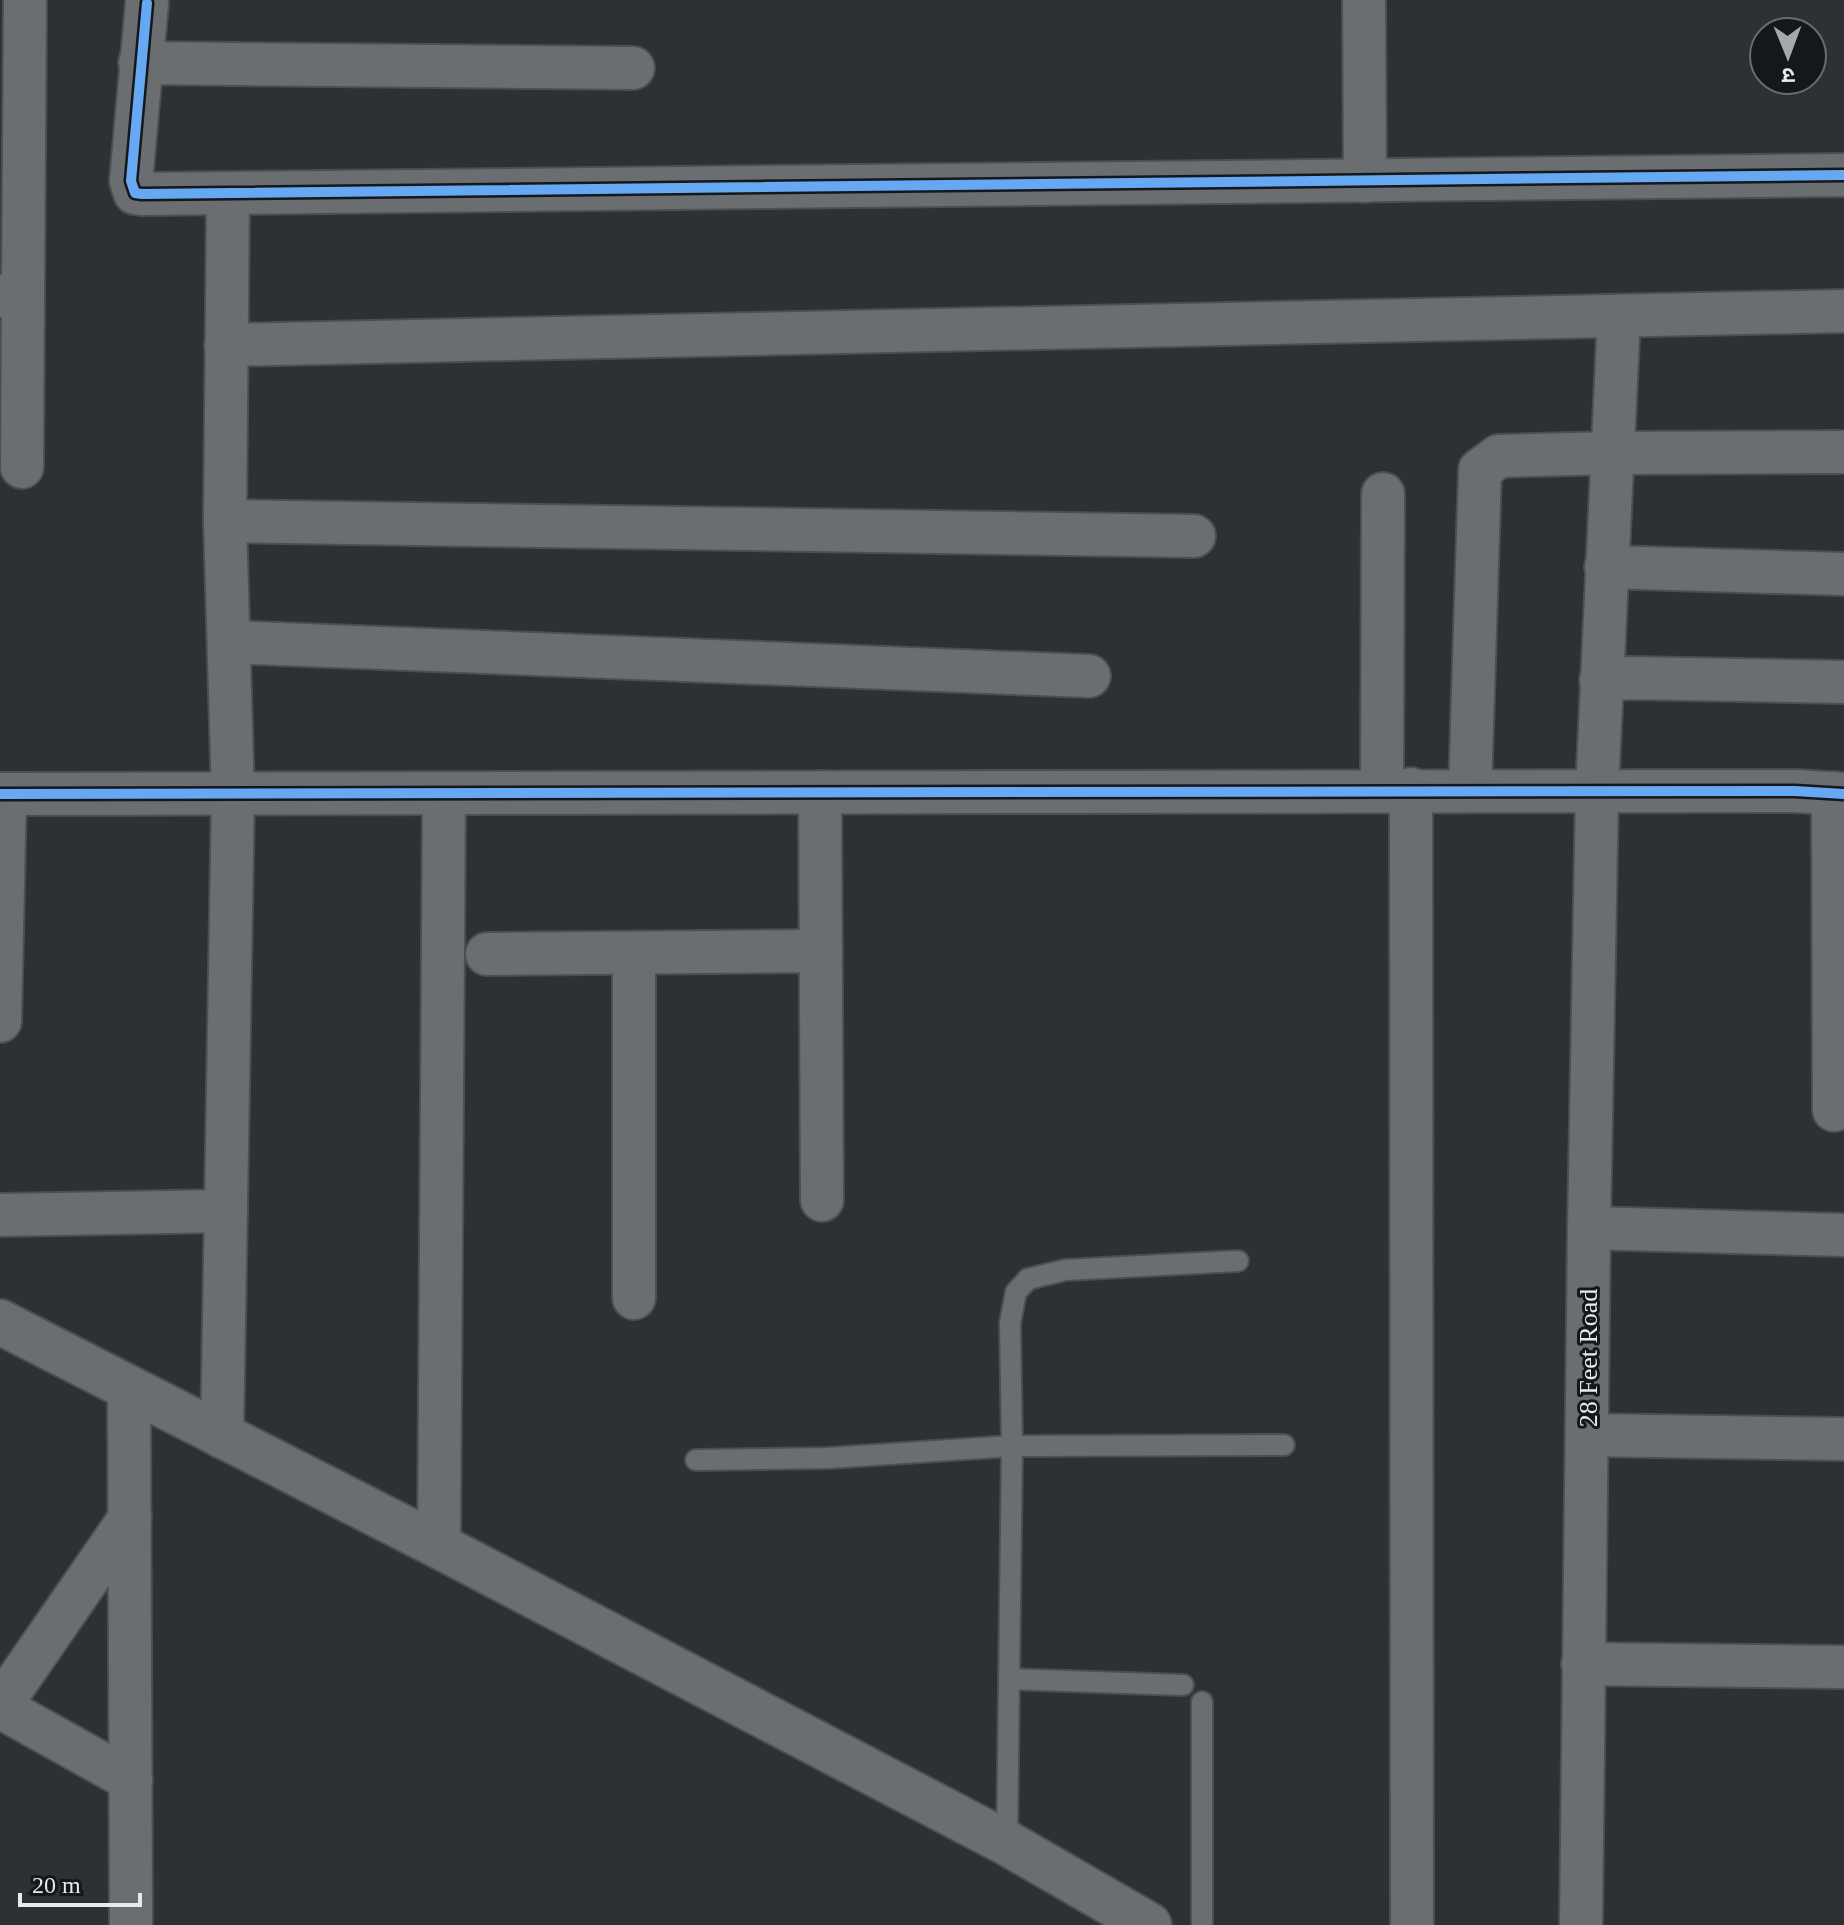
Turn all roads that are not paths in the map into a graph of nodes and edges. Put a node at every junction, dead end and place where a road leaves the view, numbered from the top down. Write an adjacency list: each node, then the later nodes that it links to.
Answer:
1 (25, 0): 9 (street)
2 (1364, 0): 7 (street)
3 (147, 3): 4 (street)
4 (140, 63): 5 (street); 8 (street)
5 (633, 68)
6 (1844, 175): 7 (street)
7 (1365, 181): 8 (street)
8 (228, 195): 12 (street)
9 (12, 296): 15 (street)
10 (1844, 311): 11 (street)
11 (1619, 316): 12 (street); 14 (street, 28 Feet Road)
12 (226, 345): 17 (street)
13 (1844, 452): 14 (street)
14 (1613, 453): 19 (street, 28 Feet Road); 26 (street)
15 (22, 467)
16 (1383, 494): 25 (street)
17 (225, 521): 18 (street); 21 (street)
18 (1194, 536)
19 (1606, 567): 20 (street); 23 (street, 28 Feet Road)
20 (1844, 574)
21 (230, 642): 22 (street); 32 (street)
22 (1089, 676)
23 (1601, 680): 24 (street); 27 (street, 28 Feet Road)
24 (1844, 682)
25 (1397, 790): 26 (street); 28 (street); 68 (street)
26 (1470, 790): 27 (street)
27 (1597, 791): 31 (street); 42 (street, 28 Feet Road)
28 (820, 792): 30 (street); 34 (street)
29 (2, 794): 32 (street); 37 (street)
30 (444, 794): 32 (street); 55 (street)
31 (1839, 794): 33 (street)
32 (233, 795): 40 (street)
33 (1839, 883): 38 (street)
34 (821, 951): 35 (street); 39 (street)
35 (634, 953): 36 (street); 45 (street)
36 (487, 954)
37 (0, 1021)
38 (1834, 1110)
39 (822, 1200)
40 (226, 1211): 41 (street); 49 (street)
41 (0, 1215)
42 (1589, 1228): 43 (street); 48 (street, 28 Feet Road)
43 (1844, 1235)
44 (1238, 1261): 52 (lane)
45 (634, 1298)
46 (0, 1322): 47 (street)
47 (129, 1389): 49 (street); 54 (street)
48 (1588, 1435): 50 (street); 56 (street, 28 Feet Road)
49 (222, 1437): 55 (street)
50 (1844, 1439)
51 (1284, 1445): 52 (lane)
52 (1012, 1446): 53 (lane); 58 (lane)
53 (696, 1460)
54 (130, 1518): 61 (street); 62 (street)
55 (439, 1546): 63 (street)
56 (1583, 1664): 57 (street); 69 (street, 28 Feet Road)
57 (1844, 1667)
58 (1009, 1679): 59 (lane); 63 (lane)
59 (1183, 1685)
60 (1202, 1702): 67 (lane)
61 (0, 1706): 62 (street)
62 (131, 1780): 65 (street)
63 (1007, 1843): 64 (street)
64 (1107, 1914): 66 (street)
65 (131, 1925)
66 (1149, 1925)
67 (1202, 1925)
68 (1412, 1925)
69 (1581, 1925)

